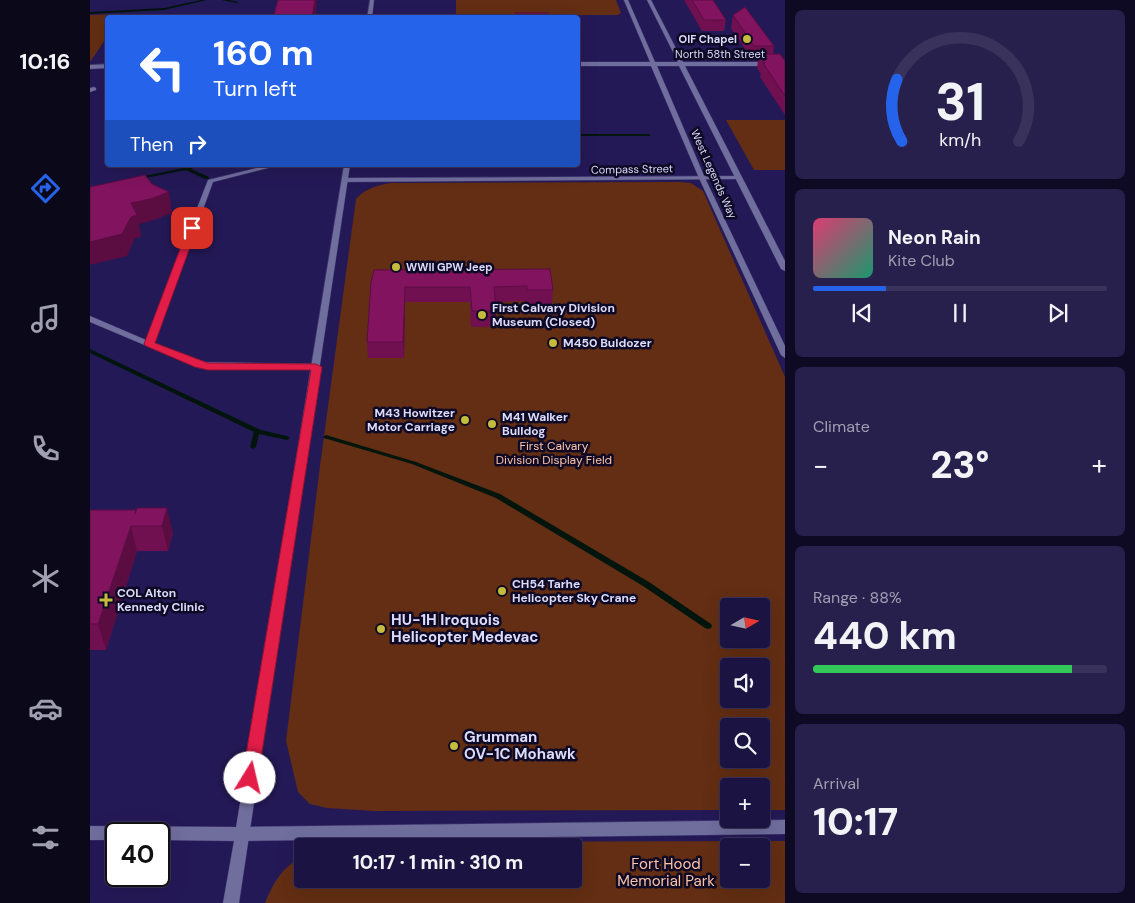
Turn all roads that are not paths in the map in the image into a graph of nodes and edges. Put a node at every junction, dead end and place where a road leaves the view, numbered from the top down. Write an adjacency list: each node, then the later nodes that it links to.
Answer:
1 (372, 0): 4 (street)
2 (626, 0): 6 (street, West Legends Way)
3 (649, 0): 7 (street, West Legends Way)
4 (370, 15)
5 (580, 64): 6 (street, North 58th Street)
6 (654, 64): 7 (street, North 58th Street); 13 (street, West Legends Way)
7 (682, 64): 8 (street, North 58th Street); 14 (street, West Legends Way)
8 (785, 64)
9 (105, 66): 10 (street)
10 (90, 67)
11 (270, 167): 18 (street)
12 (347, 167): 15 (street)
13 (702, 178): 14 (street, Compass Street); 15 (street, Compass Street); 19 (street, West Legends Way)
14 (738, 178): 16 (street, West Legends Way)
15 (345, 180): 20 (street)
16 (785, 269)
17 (90, 319): 18 (street)
18 (149, 344): 20 (street)
19 (785, 354)
20 (316, 367): 23 (street)
21 (785, 827): 23 (street)
22 (90, 833): 23 (street)
23 (241, 834): 24 (street)
24 (231, 903)

